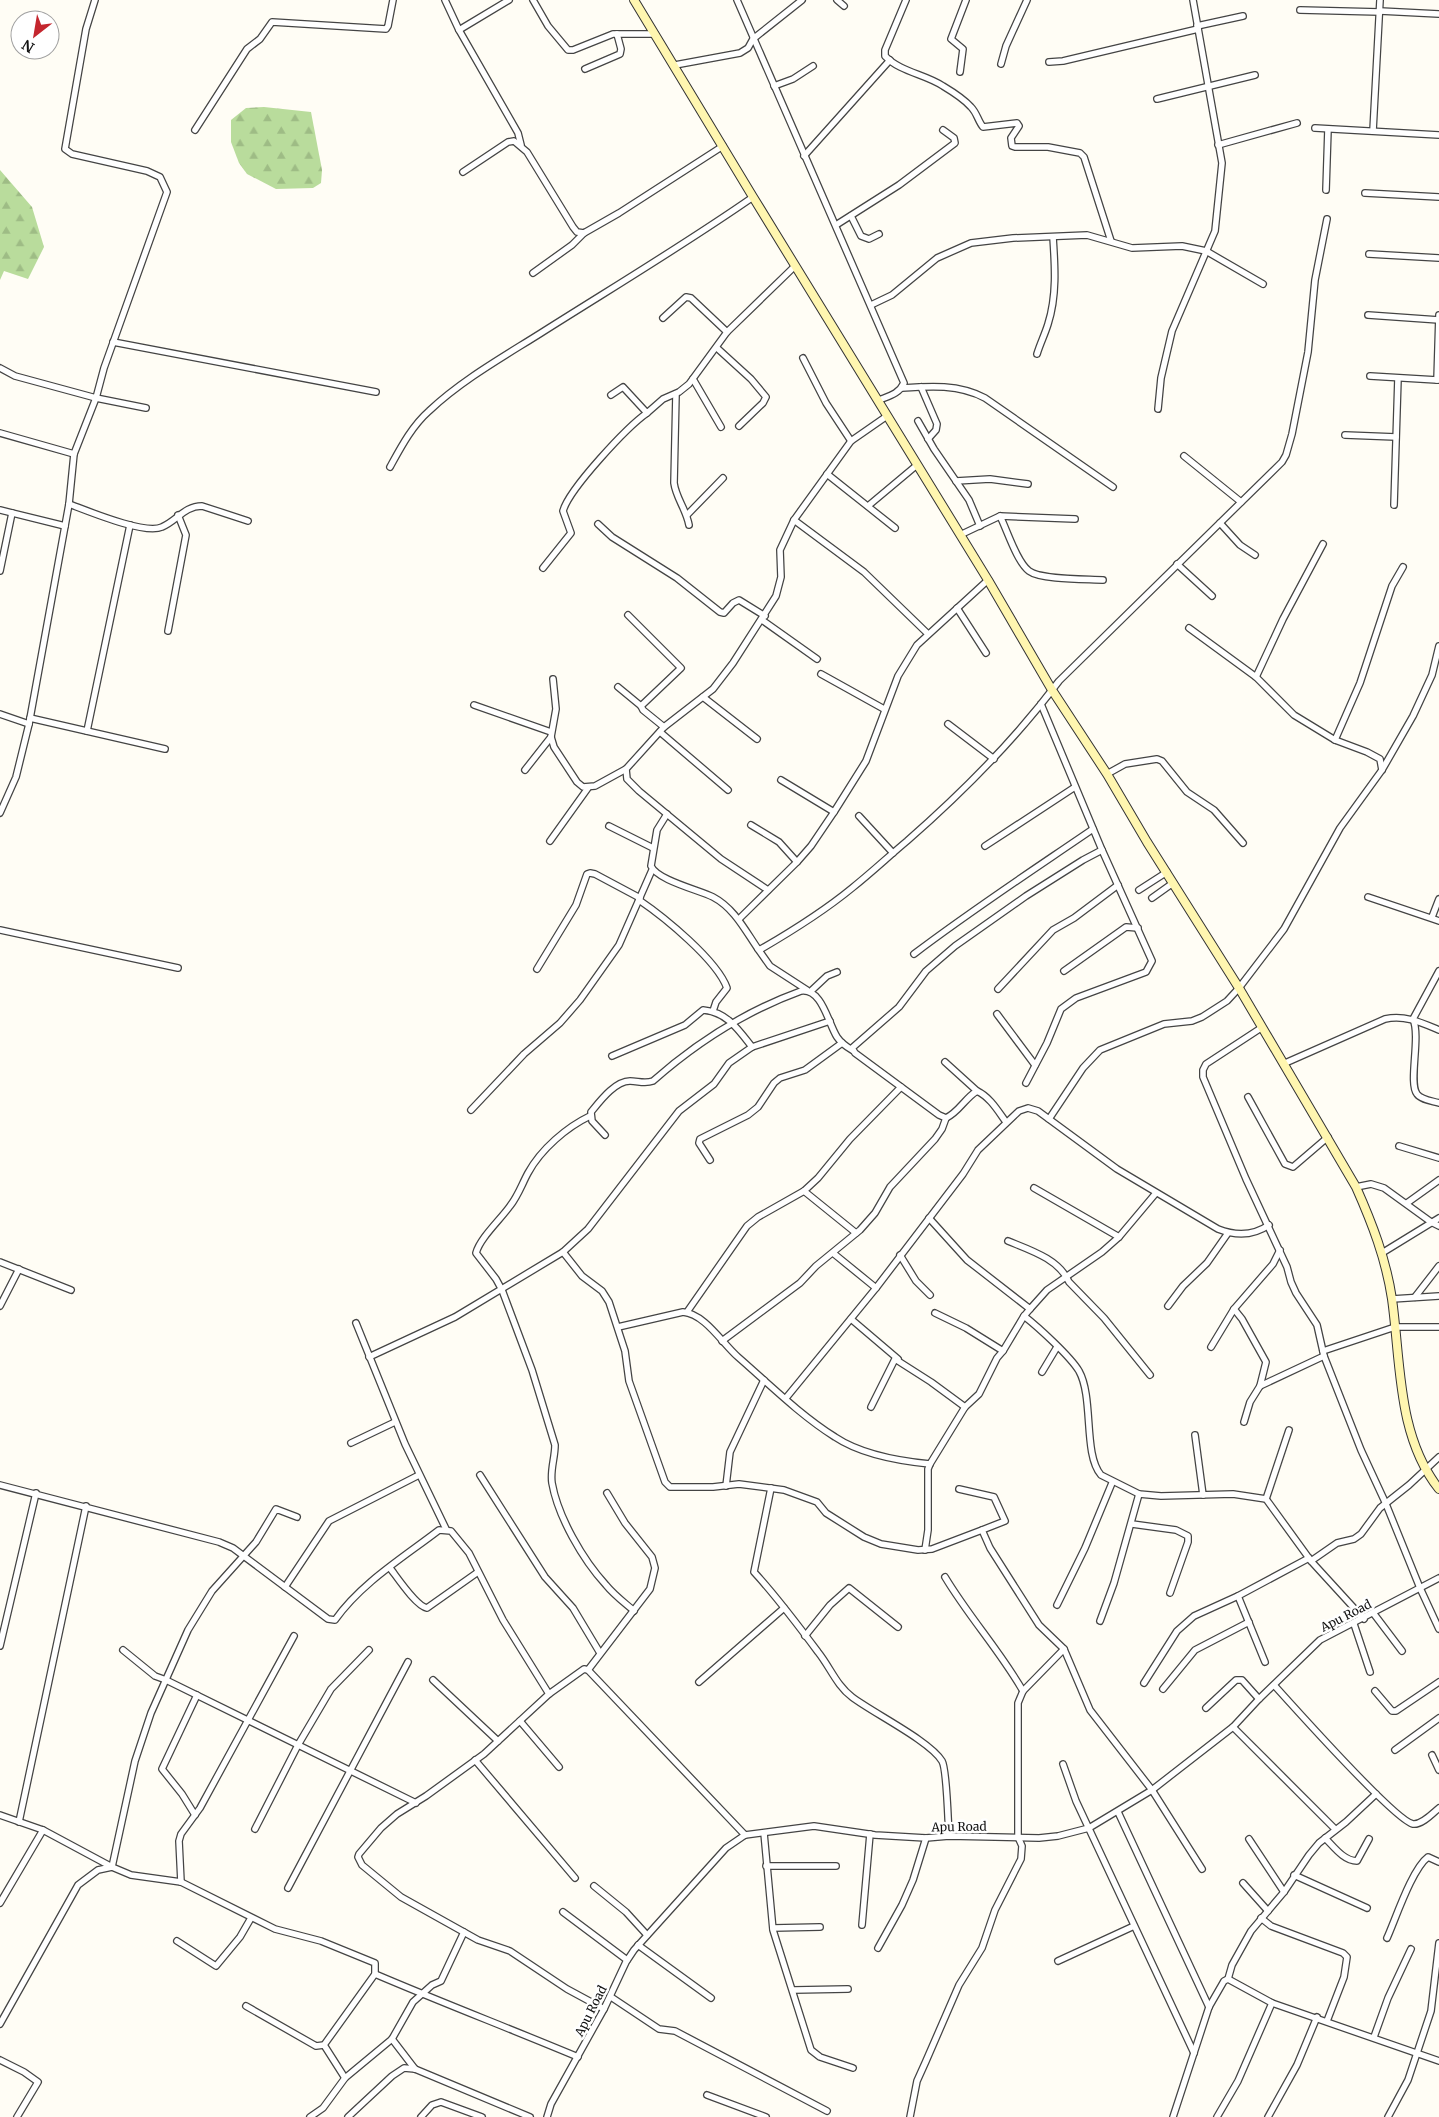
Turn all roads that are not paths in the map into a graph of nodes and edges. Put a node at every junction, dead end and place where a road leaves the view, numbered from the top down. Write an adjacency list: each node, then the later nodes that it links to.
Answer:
1 (95, 0): 71 (street)
2 (393, 0): 39 (street)
3 (445, 0): 21 (street)
4 (510, 0): 21 (street)
5 (533, 0): 22 (street)
6 (634, 0): 23 (street)
7 (737, 0): 24 (street)
8 (802, 0): 24 (street)
9 (837, 0): 15 (street)
10 (906, 0): 25 (street)
11 (966, 0): 31 (street)
12 (1026, 0): 27 (street)
13 (1193, 0): 20 (street)
14 (1380, 0): 17 (street)
15 (844, 6)
16 (1300, 10): 17 (street)
17 (1380, 12): 18 (street); 41 (street)
18 (1439, 14)
19 (1243, 16): 20 (street)
20 (1197, 28): 26 (street); 34 (street)
21 (459, 30): 43 (street)
22 (617, 34): 23 (street); 30 (street)
23 (655, 34): 28 (street)
24 (752, 39): 28 (street); 33 (street)
25 (890, 60): 46 (street); 58 (street)
26 (1049, 62)
27 (1001, 64)
28 (674, 66): 45 (street)
29 (813, 66): 33 (street)
30 (585, 69)
31 (960, 72)
32 (1255, 75): 34 (street)
33 (774, 86): 46 (street)
34 (1209, 86): 35 (street); 44 (street)
35 (1157, 99)
36 (1297, 123): 44 (street)
37 (1315, 128): 38 (street)
38 (1328, 129): 41 (street); 48 (street)
39 (196, 130)
40 (943, 130): 52 (street)
41 (1373, 131): 42 (street)
42 (1439, 135)
43 (521, 145): 47 (street); 55 (street)
44 (1218, 145): 59 (street)
45 (723, 146): 50 (street); 55 (street)
46 (804, 156): 54 (street)
47 (463, 172)
48 (1326, 190)
49 (1365, 193): 51 (street)
50 (753, 197): 62 (street); 102 (street)
51 (1439, 197)
52 (851, 216): 54 (street); 56 (street)
53 (1328, 218): 108 (street)
54 (836, 225): 65 (street)
55 (584, 233): 63 (street)
56 (879, 234)
57 (1053, 237): 58 (street); 65 (street); 73 (street)
58 (1111, 241): 59 (street)
59 (1206, 251): 64 (street); 88 (street)
60 (1369, 254): 61 (street)
61 (1439, 258)
62 (795, 266): 70 (street); 86 (street)
63 (533, 273)
64 (1263, 284)
65 (871, 305): 81 (street)
66 (1368, 315): 69 (street)
67 (1439, 315): 69 (street)
68 (663, 318): 70 (street)
69 (1439, 320): 79 (street)
70 (727, 332): 72 (street)
71 (113, 342): 82 (street); 85 (street)
72 (717, 348): 78 (street); 92 (street)
73 (1037, 354)
74 (803, 358): 98 (street)
75 (0, 368): 85 (street)
76 (1370, 376): 77 (street)
77 (1398, 378): 79 (street); 96 (street)
78 (693, 379): 83 (street); 93 (street)
79 (1438, 380)
80 (920, 387): 81 (street); 97 (street); 107 (street)
81 (902, 388): 86 (street)
82 (376, 392)
83 (676, 394): 89 (street); 115 (street)
84 (611, 395): 89 (street)
85 (96, 398): 87 (street); 99 (street)
86 (879, 400): 90 (street)
87 (146, 408)
88 (1158, 410)
89 (647, 413): 132 (street)
90 (887, 416): 98 (street); 101 (street)
91 (918, 421): 97 (street)
92 (740, 426)
93 (722, 427)
94 (0, 433): 99 (street)
95 (1345, 435): 96 (street)
96 (1396, 436): 110 (street)
97 (928, 439): 105 (street)
98 (851, 441): 103 (street)
99 (74, 454): 109 (street)
100 (1184, 456): 108 (street)
101 (917, 465): 111 (street); 127 (street)
102 (390, 467)
103 (827, 474): 111 (street); 117 (street)
104 (723, 478): 115 (street)
105 (956, 481): 106 (street); 125 (street)
106 (1028, 484)
107 (1113, 487)
108 (1241, 502): 120 (street)
109 (69, 504): 122 (street); 124 (street)
110 (1394, 505)
111 (868, 506): 126 (street)
112 (0, 510): 113 (street)
113 (12, 513): 124 (street); 133 (street)
114 (178, 515): 119 (street); 122 (street); 141 (street)
115 (687, 515): 123 (street)
116 (1000, 516): 118 (street); 125 (street); 135 (street)
117 (794, 520): 139 (street); 142 (street)
118 (1075, 520)
119 (248, 521)
120 (1220, 523): 129 (street); 130 (street)
121 (598, 524): 139 (street)
122 (130, 525): 160 (street)
123 (689, 525)
124 (65, 526): 157 (street)
125 (980, 526): 127 (street)
126 (895, 528)
127 (960, 535): 134 (street)
128 (1323, 544): 147 (street)
129 (1255, 555)
130 (1177, 564): 136 (street); 150 (street)
131 (1403, 566): 163 (street)
132 (543, 568)
133 (0, 571)
134 (988, 580): 137 (street); 150 (street)
135 (1103, 580)
136 (1212, 596)
137 (957, 608): 142 (street); 144 (street)
138 (628, 615): 154 (street)
139 (764, 618): 145 (street); 151 (street)
140 (1189, 628): 147 (street)
141 (168, 631)
142 (928, 634): 155 (street)
143 (1439, 646): 168 (street)
144 (986, 652)
145 (818, 659)
146 (821, 674): 155 (street)
147 (1256, 677): 163 (street)
148 (553, 679): 161 (street)
149 (618, 687): 154 (street)
150 (1052, 690): 152 (street); 169 (street)
151 (703, 697): 159 (street); 162 (street)
152 (1041, 704): 165 (street); 171 (street)
153 (474, 705): 161 (street)
154 (641, 706): 159 (street)
155 (884, 709): 174 (street)
156 (0, 714): 157 (street)
157 (30, 721): 160 (street); 175 (street)
158 (948, 724): 165 (street)
159 (662, 729): 166 (street); 173 (street)
160 (87, 731): 164 (street)
161 (551, 734): 167 (street); 172 (street)
162 (757, 739)
163 (1335, 740): 168 (street)
164 (165, 749)
165 (994, 759): 186 (street)
166 (626, 769): 172 (street); 176 (street)
167 (526, 770)
168 (1382, 770): 210 (street)
169 (1107, 774): 182 (street); 189 (street)
170 (781, 780): 174 (street)
171 (1075, 786): 180 (street); 183 (street)
172 (588, 788): 181 (street)
173 (728, 790)
174 (834, 812): 187 (street)
175 (0, 813)
176 (667, 814): 184 (street); 192 (street)
177 (859, 816): 186 (street)
178 (752, 825): 187 (street)
179 (609, 826): 184 (street)
180 (1093, 829): 185 (street); 204 (street)
181 (550, 841)
182 (1243, 843)
183 (985, 846)
184 (654, 848): 188 (street)
185 (1102, 850): 191 (street); 222 (street)
186 (893, 853): 203 (street)
187 (797, 862): 192 (street)
188 (652, 870): 196 (street); 199 (street)
189 (1167, 872): 190 (street); 193 (street)
190 (1173, 882): 195 (street); 210 (street)
191 (1118, 885): 201 (street); 211 (street)
192 (768, 890): 199 (street)
193 (1139, 890)
194 (1368, 897): 198 (street)
195 (1152, 898)
196 (640, 899): 206 (street); 213 (street); 232 (street)
197 (1439, 899): 198 (street)
198 (1432, 917): 200 (street)
199 (739, 919): 203 (street)
200 (1439, 921)
201 (1138, 928): 207 (street); 226 (street)
202 (0, 930): 205 (street)
203 (758, 949): 212 (street)
204 (914, 954)
205 (178, 968)
206 (537, 969)
207 (1064, 971)
208 (1439, 971): 215 (street)
209 (837, 972): 212 (street)
210 (1239, 988): 218 (street); 235 (street)
211 (998, 989)
212 (809, 991): 216 (street); 217 (street)
213 (713, 1011): 217 (street); 223 (street)
214 (997, 1014): 226 (street)
215 (1413, 1019): 219 (street); 225 (street); 231 (street)
216 (830, 1021): 220 (street); 221 (street)
217 (734, 1023): 221 (street); 233 (street)
218 (1261, 1028): 225 (street); 251 (street)
219 (1439, 1030)
220 (842, 1043): 222 (street); 241 (street)
221 (752, 1047): 258 (street)
222 (852, 1050): 228 (street)
223 (612, 1056)
224 (945, 1062): 229 (street)
225 (1283, 1064): 238 (street)
226 (1035, 1065): 227 (street)
227 (1026, 1083)
228 (900, 1088): 234 (street); 245 (street)
229 (977, 1091): 234 (street); 236 (street)
230 (1248, 1097): 238 (street)
231 (1439, 1103)
232 (471, 1110)
233 (590, 1116): 237 (street); 268 (street)
234 (946, 1118): 253 (street)
235 (1049, 1119): 236 (street); 246 (street)
236 (1006, 1122): 248 (street)
237 (605, 1134)
238 (1328, 1138): 243 (street)
239 (1399, 1146): 240 (street)
240 (1439, 1158)
241 (710, 1160)
242 (1439, 1180): 247 (street)
243 (1356, 1187): 247 (street); 260 (street)
244 (1034, 1188): 255 (street)
245 (804, 1191): 253 (street); 277 (street)
246 (1156, 1193): 254 (street); 255 (street)
247 (1407, 1203): 250 (street)
248 (930, 1218): 261 (street); 275 (street)
249 (1439, 1218): 250 (street)
250 (1431, 1222): 252 (street); 260 (street)
251 (1269, 1225): 254 (street); 257 (street)
252 (1439, 1226)
253 (856, 1233): 259 (street)
254 (1228, 1233): 274 (street)
255 (1119, 1237): 265 (street)
256 (1008, 1241): 265 (street)
257 (1280, 1250): 276 (street); 289 (street)
258 (563, 1252): 268 (street); 282 (street)
259 (833, 1253): 266 (street); 285 (street)
260 (1382, 1253): 272 (street)
261 (900, 1255): 266 (street); 269 (street)
262 (0, 1262): 264 (street)
263 (1439, 1266): 271 (street)
264 (19, 1269): 267 (street); 273 (street)
265 (1066, 1275): 275 (street); 293 (street)
266 (876, 1288): 280 (street)
267 (71, 1290)
268 (502, 1290): 290 (street); 339 (street)
269 (930, 1294)
270 (1439, 1296): 271 (street)
271 (1415, 1297): 272 (street)
272 (1392, 1299): 283 (street)
273 (0, 1306)
274 (1168, 1306)
275 (1030, 1309): 279 (street)
276 (1234, 1309): 287 (street); 295 (street)
277 (687, 1312): 282 (street); 285 (street)
278 (935, 1313): 288 (street)
279 (1024, 1316): 286 (street); 288 (street)
280 (851, 1319): 291 (street); 296 (street)
281 (356, 1323): 290 (street)
282 (618, 1327): 311 (street)
283 (1395, 1327): 284 (street); 289 (street); 306 (street)
284 (1439, 1327)
285 (722, 1341): 294 (street)
286 (1057, 1347): 292 (street); 309 (street)
287 (1211, 1347)
288 (1003, 1351): 298 (street)
289 (1323, 1354): 295 (street); 320 (street)
290 (369, 1357): 299 (street)
291 (898, 1359): 297 (street); 298 (street)
292 (1042, 1372)
293 (1150, 1375)
294 (764, 1380): 296 (street); 311 (street)
295 (1260, 1386): 300 (street)
296 (786, 1398): 305 (street)
297 (871, 1407)
298 (965, 1408): 305 (street)
299 (395, 1422): 303 (street); 307 (street)
300 (1244, 1422)
301 (1289, 1430): 319 (street)
302 (1195, 1435): 318 (street)
303 (351, 1443)
304 (1439, 1457): 306 (street)
305 (930, 1464): 326 (street)
306 (1424, 1469): 314 (street); 320 (street)
307 (419, 1475): 324 (street); 333 (street)
308 (480, 1475): 354 (street)
309 (1112, 1482): 317 (street); 337 (street)
310 (0, 1485): 315 (street)
311 (726, 1486): 312 (street)
312 (771, 1488): 326 (street); 338 (street)
313 (959, 1489): 325 (street)
314 (1439, 1489)
315 (36, 1493): 321 (street); 349 (street)
316 (607, 1493): 339 (street)
317 (1139, 1494): 318 (street); 323 (street)
318 (1203, 1495): 319 (street)
319 (1266, 1499): 328 (street)
320 (1386, 1504): 328 (street); 334 (street)
321 (86, 1506): 327 (street); 392 (street)
322 (298, 1517): 327 (street)
323 (1132, 1524): 335 (street); 342 (street)
324 (446, 1529): 329 (street); 330 (street)
325 (982, 1530): 326 (street); 350 (street)
326 (925, 1550)
327 (243, 1556): 333 (street); 359 (street)
328 (1310, 1560): 336 (street); 341 (street)
329 (390, 1568): 330 (street); 333 (street)
330 (478, 1572): 368 (street)
331 (945, 1578): 366 (street)
332 (1439, 1578): 334 (street, Apu Road)
333 (285, 1587)
334 (1420, 1588): 340 (street, Apu Road); 346 (street)
335 (1170, 1593)
336 (1238, 1596): 343 (street); 363 (street)
337 (1057, 1606)
338 (784, 1608): 348 (street); 361 (street)
339 (634, 1611): 354 (street)
340 (1374, 1614): 341 (street, Apu Road); 353 (street)
341 (1364, 1619): 344 (street, Apu Road)
342 (1100, 1621)
343 (1248, 1622): 356 (street); 365 (street)
344 (1354, 1624): 358 (street); 364 (street, Apu Road)
345 (898, 1627): 348 (street)
346 (1439, 1629)
347 (294, 1636): 373 (street)
348 (805, 1636): 400 (street)
349 (0, 1646)
350 (1064, 1649): 366 (street); 385 (street)
351 (123, 1650): 359 (street)
352 (369, 1650): 377 (street)
353 (1402, 1651)
354 (600, 1653): 357 (street)
355 (408, 1662): 384 (street)
356 (1265, 1662)
357 (588, 1670): 368 (street); 399 (street)
358 (1370, 1672)
359 (166, 1680): 369 (street); 409 (street)
360 (433, 1680): 376 (street)
361 (699, 1682)
362 (1439, 1682): 367 (street)
363 (1144, 1683)
364 (1274, 1686): 370 (street, Apu Road); 386 (street)
365 (1162, 1689)
366 (1023, 1691): 401 (street)
367 (1375, 1691)
368 (549, 1694): 374 (street)
369 (196, 1695): 373 (street); 391 (street)
370 (1259, 1699): 371 (street); 375 (street, Apu Road)
371 (1206, 1708)
372 (1439, 1718): 378 (street)
373 (247, 1720): 377 (street); 391 (street)
374 (520, 1721): 376 (street); 382 (street)
375 (1233, 1727): 385 (street, Apu Road); 395 (street)
376 (498, 1741): 380 (street)
377 (298, 1745): 384 (street); 394 (street)
378 (1395, 1750)
379 (1432, 1755): 383 (street)
380 (475, 1760): 387 (street); 412 (street)
381 (1063, 1764): 393 (street)
382 (560, 1767)
383 (1439, 1770)
384 (350, 1771): 387 (street); 416 (street)
385 (1152, 1790): 389 (street, Apu Road); 410 (street)
386 (1376, 1794): 388 (street); 395 (street)
387 (416, 1803): 428 (street)
388 (1439, 1808)
389 (1118, 1812): 393 (street, Apu Road); 447 (street)
390 (0, 1815): 392 (street)
391 (195, 1815): 413 (street)
392 (20, 1822): 396 (street)
393 (1089, 1828): 401 (street, Apu Road); 425 (street)
394 (256, 1829)
395 (1335, 1829): 403 (street)
396 (42, 1830): 409 (street); 418 (street)
397 (764, 1833): 398 (street, Apu Road); 399 (street, Apu Road); 407 (street)
398 (870, 1834): 402 (street, Apu Road); 424 (street)
399 (745, 1835): 429 (street, Apu Road)
400 (949, 1836): 401 (street, Apu Road); 402 (street, Apu Road)
401 (1018, 1837): 473 (street)
402 (926, 1838): 434 (street)
403 (1325, 1838): 405 (street); 411 (street)
404 (1249, 1839): 417 (street)
405 (1369, 1839)
406 (1439, 1862): 430 (street)
407 (766, 1866): 408 (street); 427 (street)
408 (836, 1866)
409 (112, 1867): 413 (street); 451 (street)
410 (1202, 1869)
411 (1294, 1876): 417 (street); 419 (street)
412 (575, 1878)
413 (181, 1882): 422 (street)
414 (1243, 1883): 420 (street)
415 (594, 1886): 429 (street)
416 (288, 1888)
417 (1284, 1892): 420 (street)
418 (0, 1903)
419 (1367, 1908)
420 (1268, 1910): 423 (street)
421 (564, 1912): 436 (street)
422 (251, 1918): 431 (street); 438 (street)
423 (1261, 1918): 439 (street); 450 (street)
424 (862, 1925)
425 (1134, 1926): 437 (street); 456 (street)
426 (820, 1927): 427 (street)
427 (773, 1928): 441 (street)
428 (464, 1932): 442 (street); 448 (street)
429 (647, 1935): 433 (street, Apu Road)
430 (1387, 1938)
431 (177, 1940)
432 (1439, 1943): 455 (street)
433 (638, 1945): 436 (street, Apu Road); 444 (street)
434 (878, 1948)
435 (1411, 1949): 452 (street)
436 (627, 1960): 443 (street, Apu Road)
437 (1058, 1961)
438 (375, 1974): 442 (street); 454 (street)
439 (1228, 1979): 445 (street); 447 (street)
440 (848, 1989): 441 (street)
441 (794, 1990): 460 (street)
442 (422, 1994): 453 (street); 457 (street)
443 (611, 1997): 448 (street, Apu Road); 464 (street)
444 (711, 1998)
445 (1272, 2003): 449 (street); 475 (street)
446 (246, 2006): 454 (street)
447 (1209, 2007): 456 (street)
448 (604, 2010): 457 (street, Apu Road)
449 (1317, 2017): 450 (street); 476 (street)
450 (1327, 2021): 452 (street)
451 (0, 2024)
452 (1374, 2038): 455 (street)
453 (392, 2040): 461 (street); 462 (street)
454 (324, 2045): 462 (street)
455 (1418, 2052): 459 (street); 477 (street)
456 (1194, 2053): 474 (street)
457 (578, 2057): 471 (street, Apu Road)
458 (0, 2060): 465 (street)
459 (1439, 2061)
460 (852, 2068)
461 (415, 2069): 467 (street); 470 (street)
462 (345, 2078): 466 (street)
463 (707, 2095): 472 (street)
464 (827, 2111)
465 (17, 2117)
466 (310, 2117)
467 (348, 2117)
468 (421, 2117): 469 (street)
469 (482, 2117)
470 (530, 2117)
471 (547, 2117)
472 (766, 2117)
473 (910, 2117)
474 (1173, 2117)
475 (1217, 2117)
476 (1268, 2117)
477 (1388, 2117)

